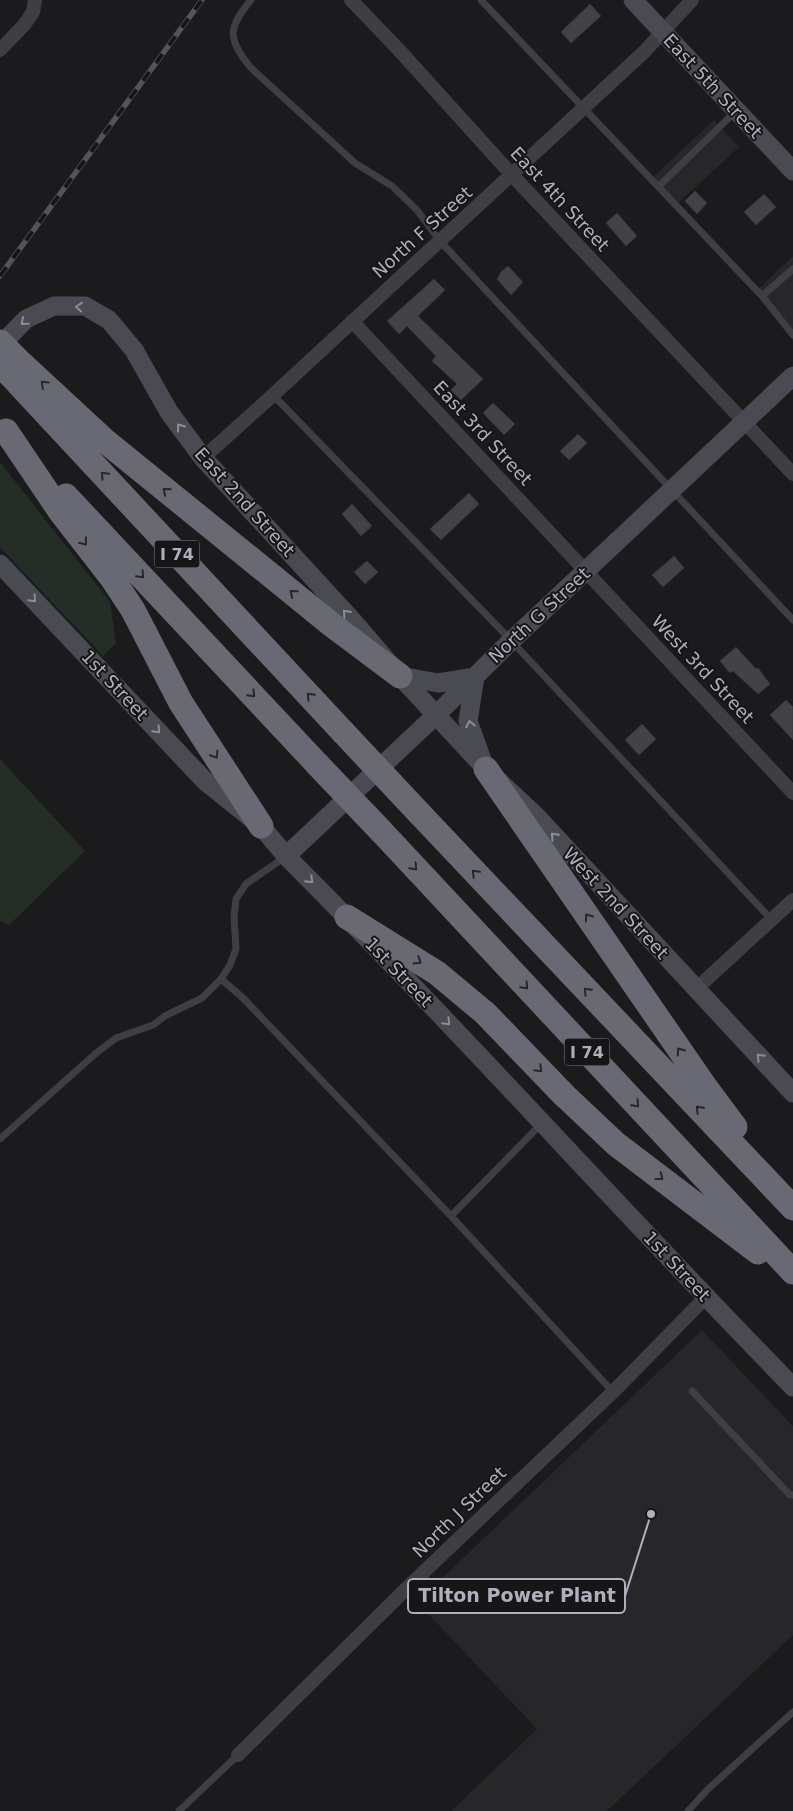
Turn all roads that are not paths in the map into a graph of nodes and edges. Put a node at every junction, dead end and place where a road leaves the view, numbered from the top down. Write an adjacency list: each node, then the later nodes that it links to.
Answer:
1 (35, 0): 8 (street)
2 (252, 0): 14 (lane)
3 (351, 0): 12 (street, East 4th Street)
4 (481, 0): 9 (lane)
5 (633, 0): 7 (street, East 5th Street)
6 (692, 0): 7 (street, North F Street)
7 (662, 31): 9 (street, North F Street); 10 (street, East 5th Street)
8 (0, 50)
9 (584, 108): 12 (street, North F Street); 13 (lane)
10 (736, 111): 11 (street, East 5th Street); 13 (lane)
11 (793, 171)
12 (512, 176): 14 (street, North F Street); 24 (street, East 4th Street)
13 (659, 186): 16 (lane)
14 (440, 241): 17 (street, North F Street); 28 (lane)
15 (793, 269): 16 (lane)
16 (762, 296): 18 (lane)
17 (352, 321): 23 (street, North F Street); 30 (street, East 3rd Street)
18 (793, 335)
19 (0, 342): 21 (highway, bridge)
20 (0, 346): 26 (street, East 2nd Street, one-way to 20)
21 (11, 368): 33 (highway, one-way to 21); 49 (highway, I 74, one-way to 21, bridge)
22 (793, 376): 24 (street, North G Street)
23 (273, 395): 26 (street, North F Street); 32 (lane)
24 (744, 421): 27 (street, East 4th Street); 28 (street, North G Street)
25 (3, 428): 38 (highway, one-way to 38); 51 (highway, I 74, one-way to 51, bridge)
26 (203, 458): 33 (street, East 2nd Street, one-way to 26)
27 (793, 474)
28 (671, 490): 30 (street, North G Street); 31 (lane)
29 (0, 564): 38 (street, 1st Street, one-way to 38)
30 (586, 571): 32 (street, North G Street); 37 (street, West 3rd Street)
31 (793, 620)
32 (511, 641): 34 (street, North G Street); 42 (lane)
33 (400, 676): 34 (street); 35 (street, East 2nd Street)
34 (474, 677): 35 (street, North G Street); 36 (street, one-way to 34)
35 (436, 716): 36 (street, West 2nd Street); 39 (street, North G Street)
36 (486, 768): 44 (street, West 2nd Street, one-way to 36); 48 (highway, one-way to 36)
37 (793, 793)
38 (261, 826): 39 (street, 1st Street)
39 (286, 856): 41 (street, 1st Street, one-way to 41); 43 (lane)
40 (793, 900): 42 (street)
41 (347, 917): 46 (street, 1st Street, one-way to 46); 52 (highway, one-way to 52)
42 (771, 919): 44 (street)
43 (221, 979): 47 (lane); 50 (lane)
44 (696, 990): 45 (street, West 2nd Street, one-way to 44)
45 (793, 1093)
46 (543, 1122): 50 (lane); 53 (street, 1st Street)
47 (0, 1138)
48 (793, 1202)
49 (793, 1208)
50 (451, 1216): 56 (lane)
51 (793, 1272)
52 (793, 1279)
53 (706, 1297): 54 (street, 1st Street); 56 (street, North J Street)
54 (793, 1387)
55 (692, 1391): 57 (lane)
56 (613, 1392): 59 (street, North J Street)
57 (793, 1495)
58 (793, 1712): 61 (lane)
59 (238, 1754): 60 (lane)
60 (179, 1811)
61 (688, 1811)

